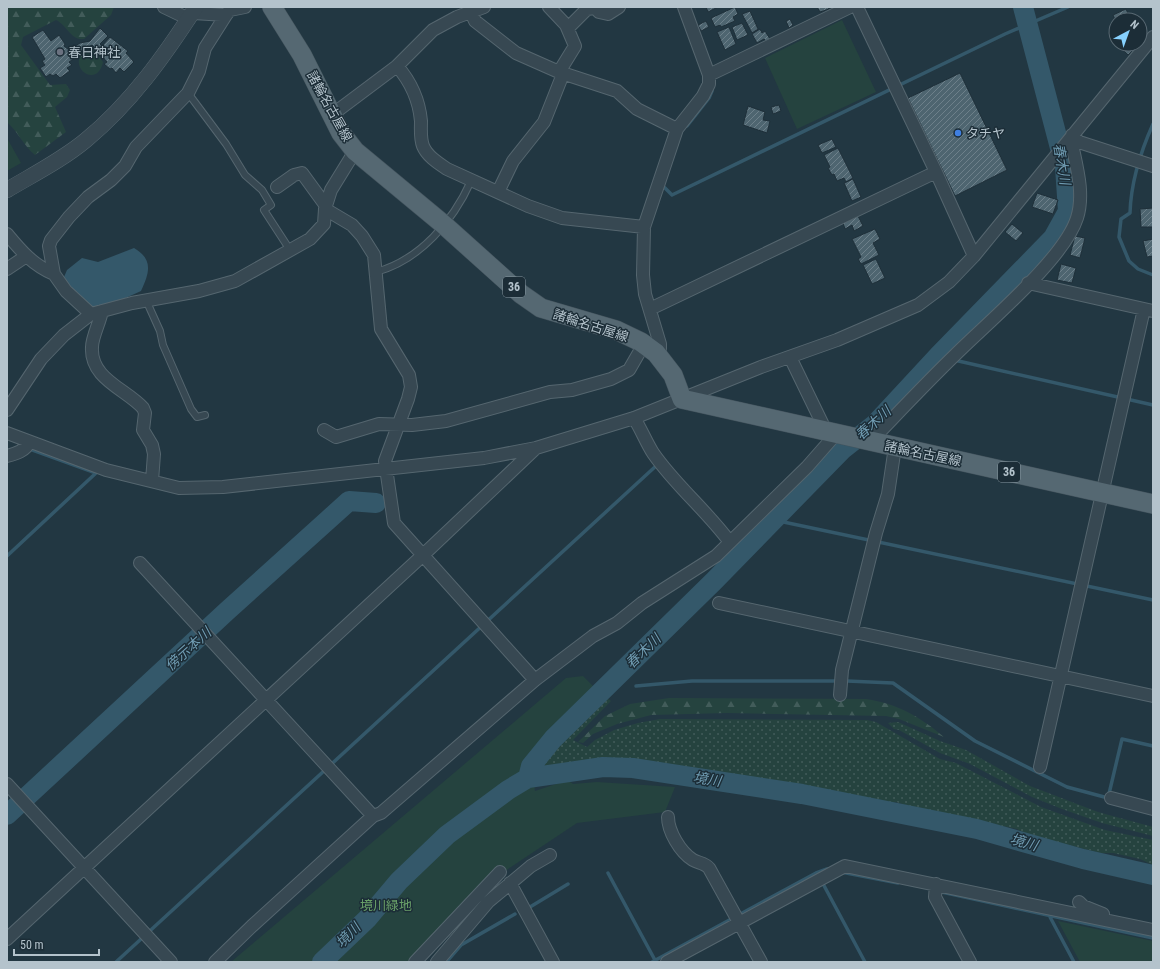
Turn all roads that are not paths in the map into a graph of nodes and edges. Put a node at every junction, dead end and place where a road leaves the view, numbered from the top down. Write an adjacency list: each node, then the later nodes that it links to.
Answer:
1 (164, 7): 13 (street)
2 (245, 7): 3 (street); 14 (street)
3 (254, 7)
4 (272, 7): 21 (main road, 諸輪名古屋線 / 36)
5 (484, 7): 12 (street)
6 (549, 7): 15 (street)
7 (619, 7): 15 (street)
8 (684, 7): 19 (street)
9 (850, 7): 19 (street)
10 (857, 7): 26 (street)
11 (453, 12): 12 (street); 17 (street)
12 (471, 12): 18 (street)
13 (193, 13): 14 (street); 29 (street)
14 (226, 15): 20 (street)
15 (568, 28): 18 (street)
16 (1153, 37): 23 (street)
17 (397, 66): 21 (street); 27 (street)
18 (561, 73): 22 (street); 30 (street)
19 (709, 76): 22 (street)
20 (188, 93): 35 (lane); 40 (street)
21 (333, 114): 24 (main road, 諸輪名古屋線 / 36)
22 (677, 129): 33 (street)
23 (1071, 141): 25 (street); 36 (street); 41 (street)
24 (355, 151): 31 (street); 32 (main road, 諸輪名古屋線 / 36)
25 (1153, 166)
26 (936, 172): 36 (street); 43 (street)
27 (471, 181): 30 (street); 32 (lane)
28 (277, 187): 31 (street)
29 (7, 190)
30 (498, 192): 33 (street)
31 (326, 207): 35 (street); 39 (street)
32 (445, 225): 39 (lane); 46 (main road, 諸輪名古屋線 / 36)
33 (644, 227): 43 (street)
34 (7, 234): 37 (street)
35 (290, 250): 42 (street)
36 (974, 256): 47 (street)
37 (25, 257): 38 (street); 40 (street)
38 (7, 269)
39 (376, 272): 52 (street)
40 (54, 274): 45 (street)
41 (1028, 283): 44 (street); 56 (street)
42 (146, 300): 45 (street); 50 (lane)
43 (650, 308): 46 (street)
44 (1148, 310): 63 (street)
45 (97, 313): 49 (street); 62 (street)
46 (650, 349): 48 (main road, 諸輪名古屋線 / 36); 52 (street)
47 (790, 356): 48 (street); 55 (street)
48 (682, 399): 51 (street); 55 (main road, 諸輪名古屋線 / 36)
49 (7, 410)
50 (205, 415)
51 (634, 418): 59 (street); 65 (street)
52 (398, 424): 53 (street); 61 (street)
53 (324, 430)
54 (7, 433): 57 (street)
55 (834, 434): 56 (main road, 諸輪名古屋線 / 36); 65 (street)
56 (868, 441): 58 (main road, 諸輪名古屋線 / 36)
57 (29, 442): 60 (street); 62 (street)
58 (895, 447): 63 (main road, 諸輪名古屋線 / 36); 69 (street)
59 (536, 448): 61 (street); 66 (street)
60 (7, 456)
61 (387, 468): 62 (street); 66 (street)
62 (152, 481)
63 (1102, 493): 64 (main road, 諸輪名古屋線 / 36); 70 (street)
64 (1153, 504)
65 (729, 541): 71 (street)
66 (422, 556): 71 (street); 74 (street)
67 (140, 563): 74 (street)
68 (719, 603): 69 (street)
69 (852, 631): 70 (street); 72 (street)
70 (1062, 677): 73 (street); 75 (street)
71 (535, 680): 79 (street)
72 (840, 695)
73 (1153, 696)
74 (265, 701): 79 (street); 82 (street)
75 (1040, 767)
76 (7, 784): 82 (street)
77 (1111, 798): 78 (street)
78 (1153, 809)
79 (373, 816): 92 (street)
80 (668, 817): 87 (street)
81 (550, 855): 84 (street)
82 (85, 868): 90 (street); 91 (street)
83 (500, 872): 93 (street)
84 (510, 883): 94 (street); 95 (street)
85 (936, 884): 87 (street); 88 (street); 98 (street)
86 (1079, 902): 88 (street)
87 (739, 922): 96 (street); 97 (street)
88 (1121, 924): 89 (street)
89 (1153, 930)
90 (7, 939)
91 (171, 962)
92 (215, 962)
93 (415, 962)
94 (437, 962)
95 (553, 962)
96 (667, 962)
97 (761, 962)
98 (970, 962)

